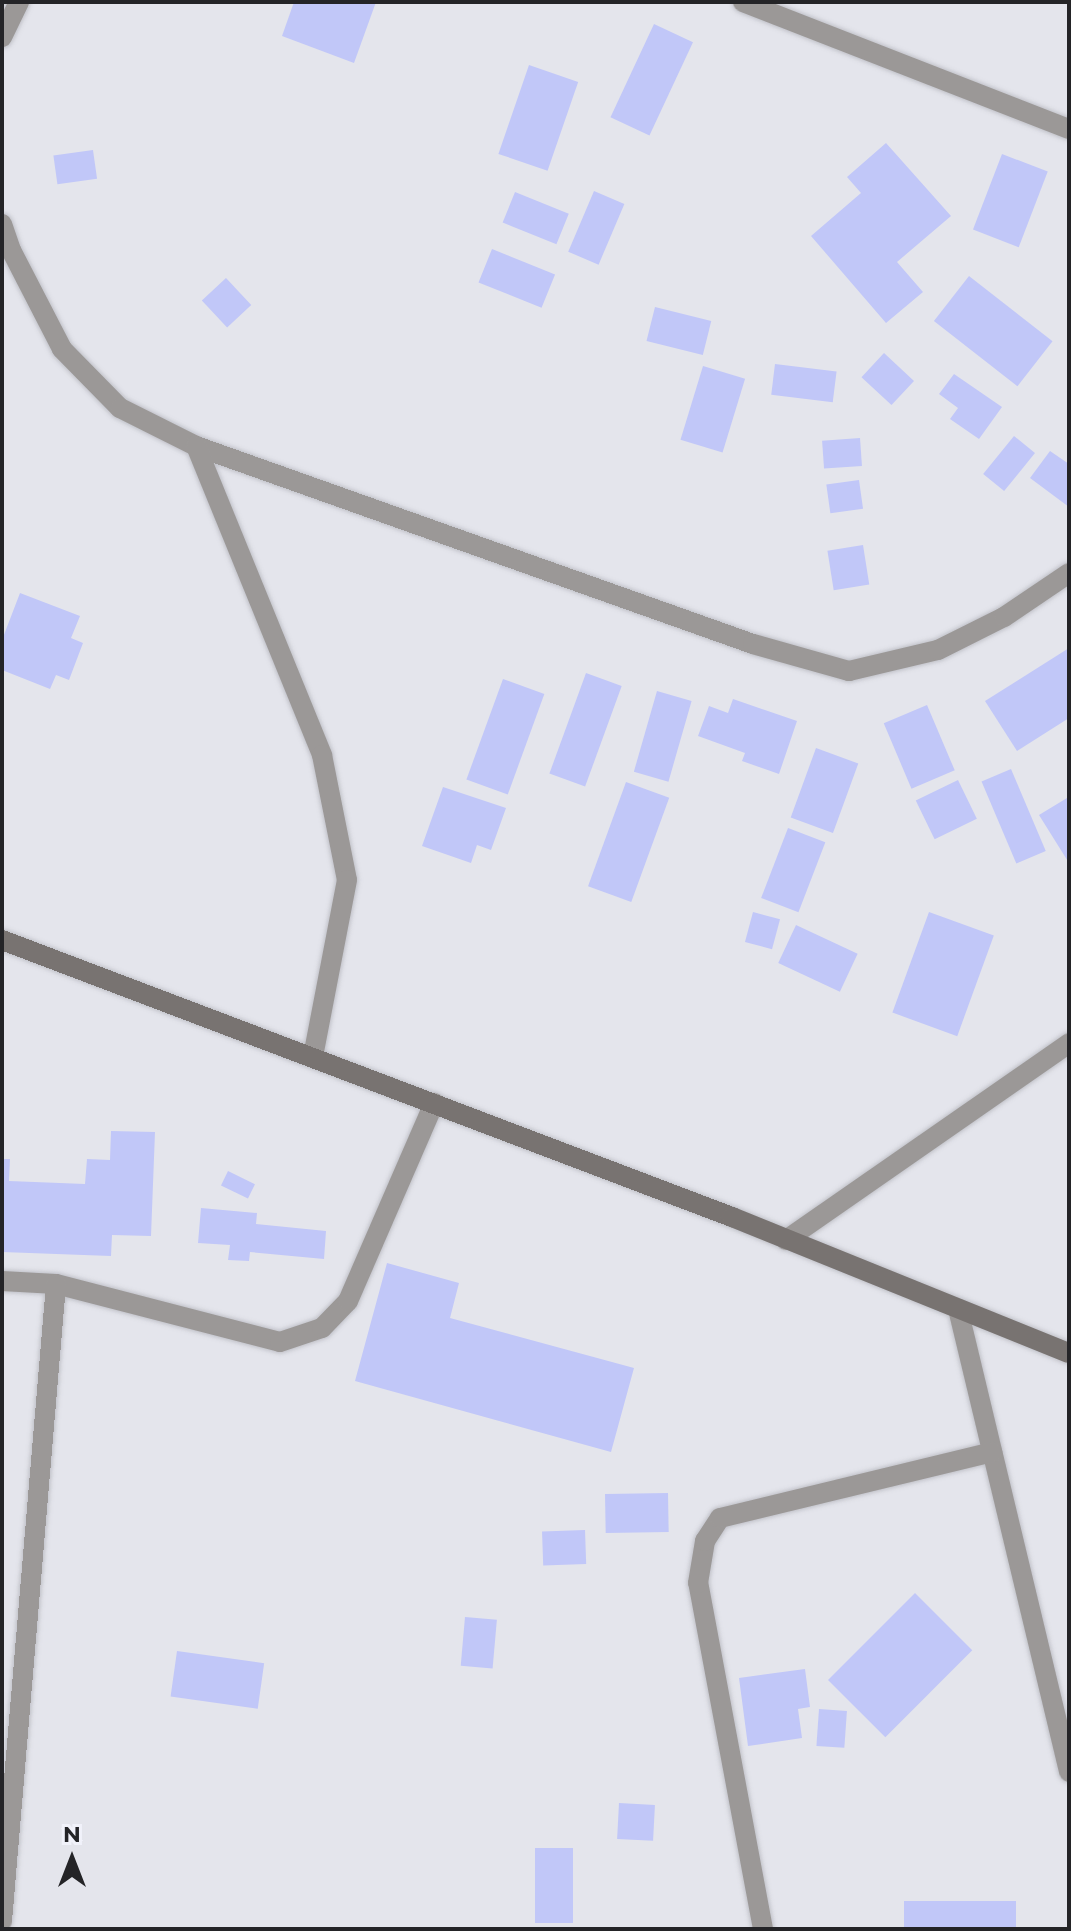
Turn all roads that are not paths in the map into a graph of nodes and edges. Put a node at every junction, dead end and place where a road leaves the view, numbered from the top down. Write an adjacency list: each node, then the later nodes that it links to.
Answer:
1 (19, 2): 3 (street)
2 (743, 2): 4 (street)
3 (2, 37)
4 (1069, 129)
5 (2, 224): 6 (street)
6 (196, 446): 7 (street); 10 (street)
7 (1069, 573)
8 (2, 940): 10 (street)
9 (1069, 1043): 12 (street)
10 (313, 1056): 11 (street)
11 (434, 1103): 12 (street); 14 (street)
12 (786, 1240): 15 (street)
13 (2, 1281): 14 (street)
14 (56, 1284): 19 (street)
15 (958, 1309): 16 (street); 17 (street)
16 (1069, 1353)
17 (992, 1452): 18 (street); 20 (street)
18 (1069, 1772)
19 (2, 1921)
20 (763, 1929)

